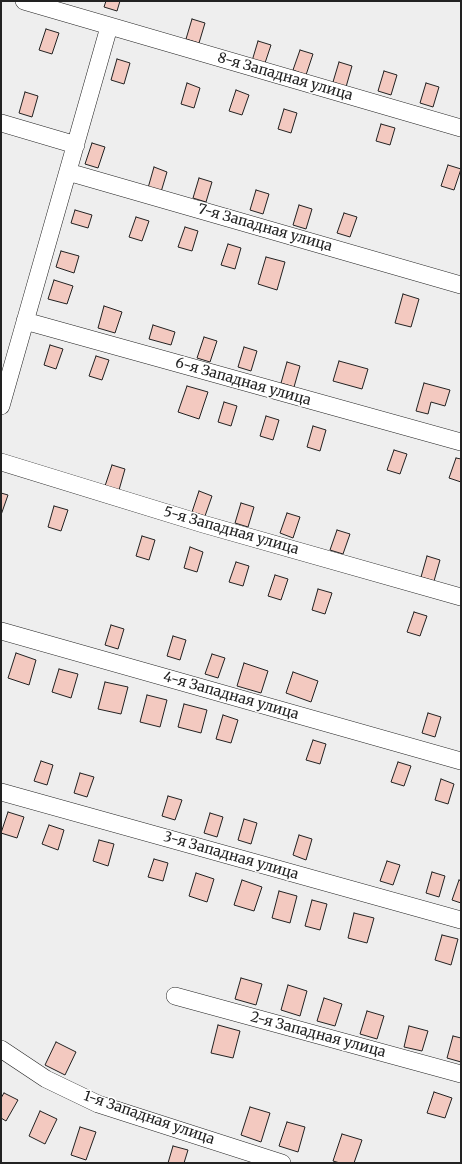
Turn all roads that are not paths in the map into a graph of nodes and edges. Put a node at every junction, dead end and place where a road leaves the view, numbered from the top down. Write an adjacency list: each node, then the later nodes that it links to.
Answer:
1 (24, 1): 2 (street, 8-я Западная улица)
2 (109, 27): 4 (street, 8-я Западная улица); 5 (street)
3 (1, 123): 5 (street)
4 (461, 128)
5 (76, 145): 6 (street)
6 (68, 172): 7 (street, 7-я Западная улица); 8 (street)
7 (461, 285)
8 (25, 321): 9 (street); 11 (street, 6-я Западная улица)
9 (4, 381): 10 (street)
10 (1, 406)
11 (461, 442)
12 (1, 462): 13 (street, 5-я Западная улица)
13 (461, 597)
14 (1, 632): 15 (street, 4-я Западная улица)
15 (461, 761)
16 (1, 792): 17 (street, 3-я Западная улица)
17 (461, 920)
18 (175, 996): 20 (street, 2-я Западная улица)
19 (1, 1049): 21 (street, 1-я Западная улица)
20 (461, 1074)
21 (282, 1163)

